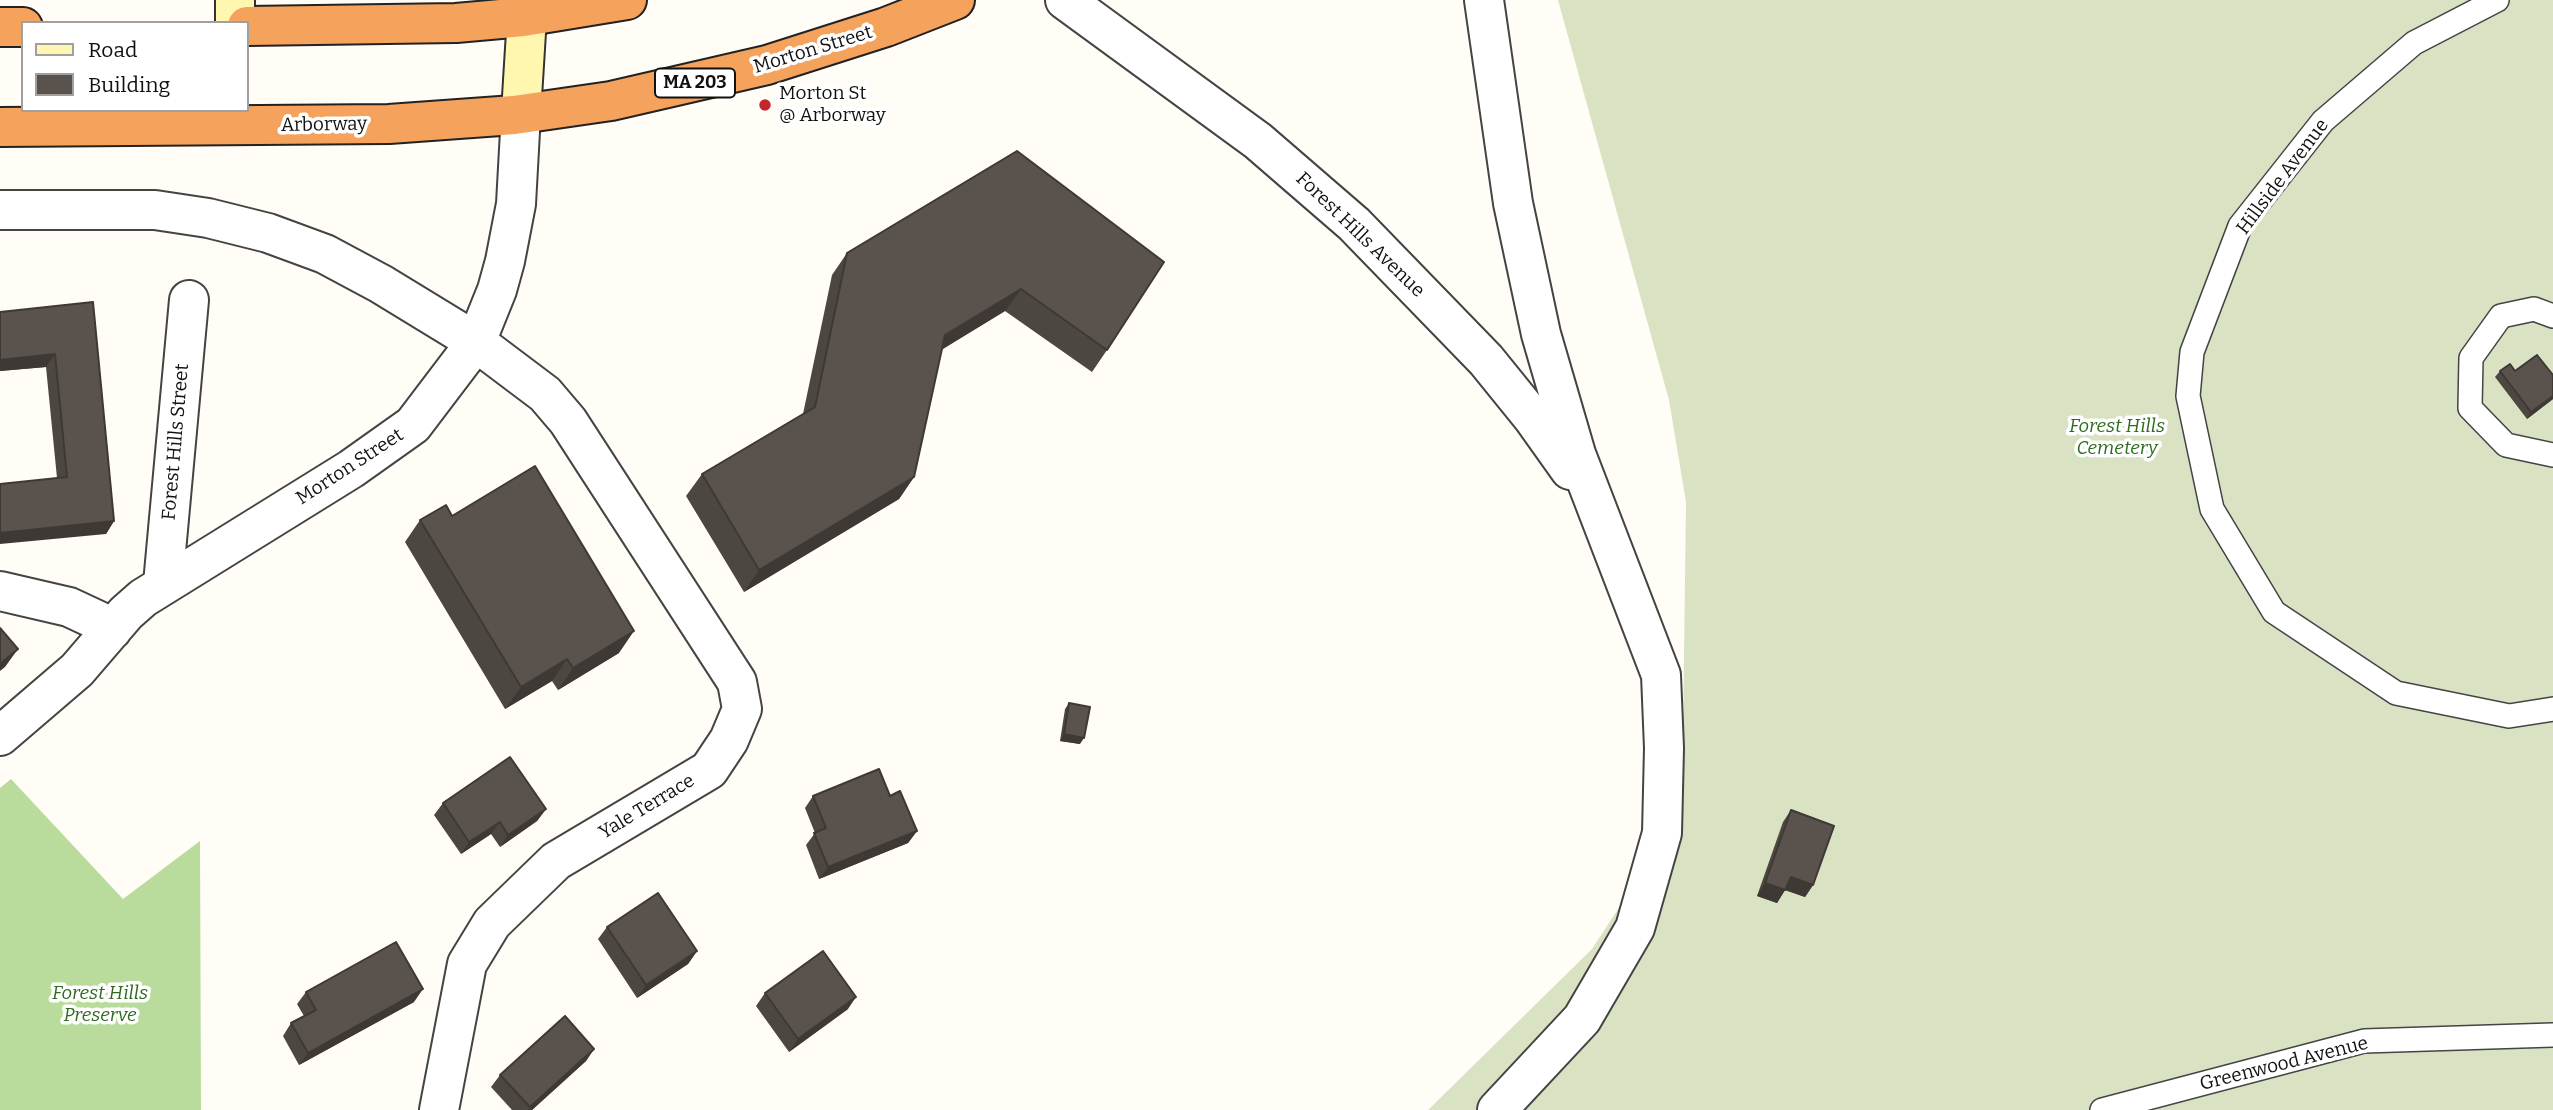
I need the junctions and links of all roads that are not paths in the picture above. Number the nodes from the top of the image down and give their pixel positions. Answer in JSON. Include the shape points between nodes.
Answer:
{"nodes":[{"id":1,"x":235,"y":0,"type":"edge"},
{"id":2,"x":626,"y":0,"type":"edge"},
{"id":3,"x":955,"y":0,"type":"edge"},
{"id":4,"x":1065,"y":0,"type":"edge"},
{"id":5,"x":1484,"y":0,"type":"edge"},
{"id":6,"x":2497,"y":0,"type":"edge"},
{"id":7,"x":527,"y":8,"type":"edge"},
{"id":8,"x":235,"y":21,"type":"edge"},
{"id":9,"x":248,"y":26,"type":"edge"},
{"id":10,"x":0,"y":27,"type":"edge"},
{"id":11,"x":21,"y":27,"type":"edge"},
{"id":12,"x":521,"y":113,"type":"junction"},
{"id":13,"x":0,"y":128,"type":"edge"},
{"id":14,"x":0,"y":210,"type":"edge"},
{"id":15,"x":189,"y":300,"type":"dead end"},
{"id":16,"x":2553,"y":316,"type":"edge"},
{"id":17,"x":476,"y":342,"type":"junction"},
{"id":18,"x":2553,"y":455,"type":"edge"},
{"id":19,"x":1602,"y":522,"type":"junction"},
{"id":20,"x":163,"y":584,"type":"junction"},
{"id":21,"x":0,"y":591,"type":"edge"},
{"id":22,"x":112,"y":631,"type":"junction"},
{"id":23,"x":2553,"y":709,"type":"edge"},
{"id":24,"x":0,"y":736,"type":"edge"},
{"id":25,"x":2553,"y":1035,"type":"edge"},
{"id":26,"x":439,"y":1110,"type":"edge"},
{"id":27,"x":1497,"y":1110,"type":"edge"},
{"id":28,"x":2102,"y":1110,"type":"edge"}],
"edges":[{"from":1,"to":8,"type":"main road"},
{"from":2,"to":7,"type":"highway"},
{"from":3,"to":12,"type":"highway","name":"Morton Street","number":"MA 203","via":[[832,46],[756,68],[611,101]]},
{"from":4,"to":19,"type":"street","name":"Forest Hills Avenue","via":[[1258,141],[1354,224],[1486,360],[1566,464]]},
{"from":5,"to":19,"type":"street","name":"Forest Hills Avenue","via":[[1527,273],[1559,403]]},
{"from":6,"to":23,"type":"lane","name":"Hillside Avenue","via":[[2414,43],[2323,121],[2240,226],[2192,352],[2189,397],[2212,509],[2274,612],[2396,693],[2509,716]]},
{"from":7,"to":9,"type":"highway","via":[[422,24]]},
{"from":7,"to":12,"type":"main road"},
{"from":10,"to":11,"type":"highway"},
{"from":12,"to":13,"type":"highway","name":"Arborway","number":"MA 203","via":[[389,124]]},
{"from":12,"to":17,"type":"street","name":"Morton Street","via":[[518,184],[505,261]]},
{"from":14,"to":17,"type":"street","via":[[155,210],[268,233],[325,254]]},
{"from":15,"to":20,"type":"street","name":"Forest Hills Street"},
{"from":16,"to":18,"type":"lane","via":[[2534,309],[2501,316],[2471,358],[2470,408],[2507,445]]},
{"from":17,"to":20,"type":"street","name":"Morton Street","via":[[413,425],[351,469]]},
{"from":17,"to":26,"type":"street","name":"Yale Terrace","via":[[545,394],[568,421],[737,682],[742,709],[709,770],[556,861],[492,923],[467,964]]},
{"from":19,"to":27,"type":"street","name":"Forest Hills Avenue","via":[[1661,675],[1662,833],[1635,928],[1582,1019]]},
{"from":20,"to":22,"type":"street","name":"Morton Street","via":[[126,613]]},
{"from":21,"to":22,"type":"street","via":[[69,607]]},
{"from":22,"to":24,"type":"street","name":"Morton Street","via":[[77,670]]},
{"from":25,"to":28,"type":"lane","name":"Greenwood Avenue","via":[[2364,1041]]}]}
